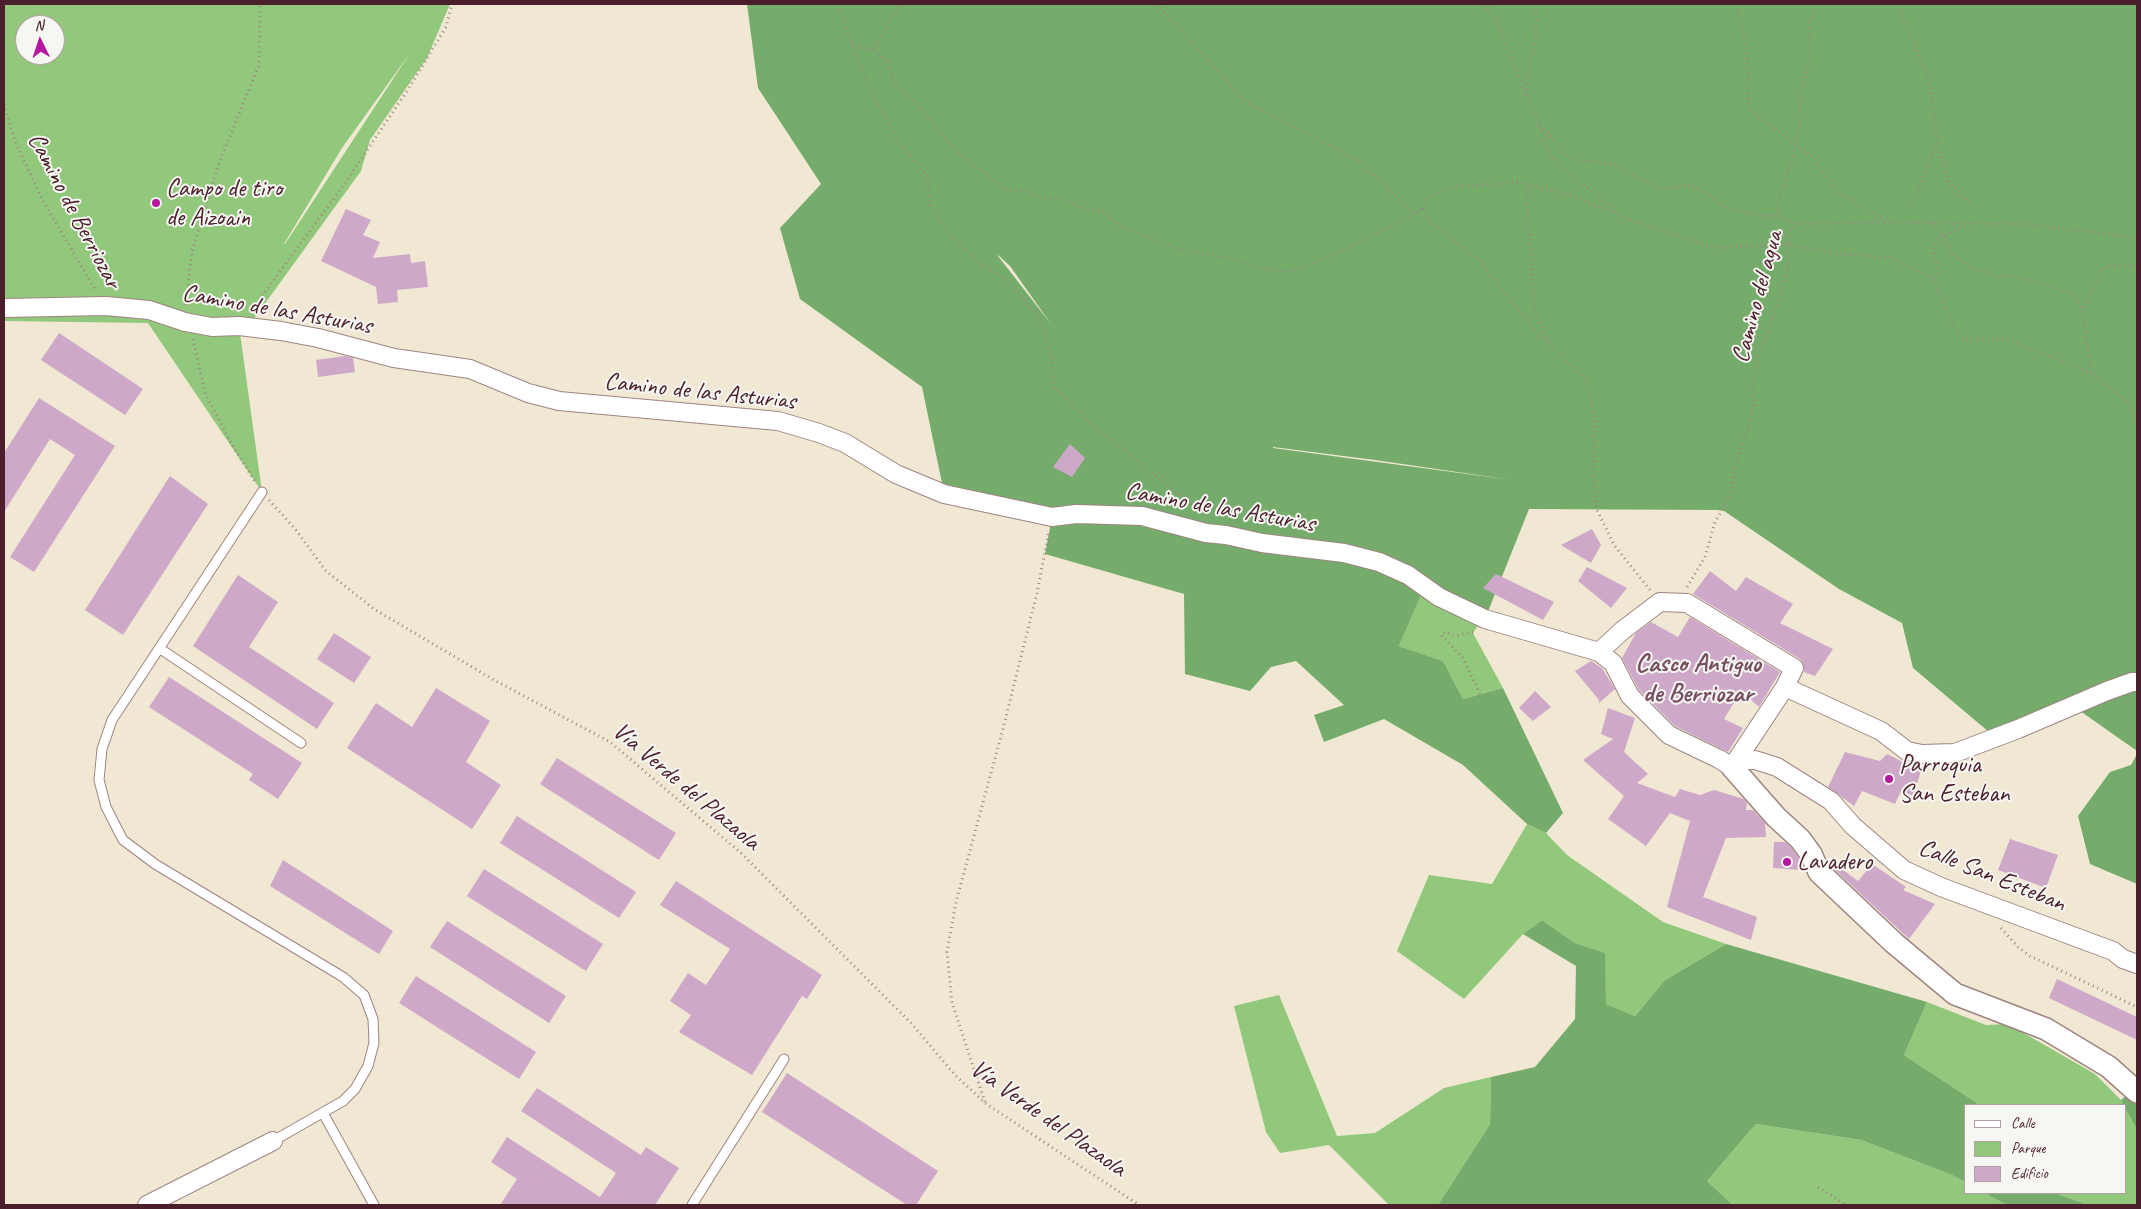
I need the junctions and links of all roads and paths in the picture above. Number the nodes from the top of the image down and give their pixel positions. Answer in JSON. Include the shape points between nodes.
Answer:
{"nodes":[{"id":1,"x":260,"y":4,"type":"edge"},
{"id":2,"x":452,"y":4,"type":"edge"},
{"id":3,"x":837,"y":4,"type":"edge"},
{"id":4,"x":900,"y":4,"type":"edge"},
{"id":5,"x":1157,"y":4,"type":"edge"},
{"id":6,"x":1484,"y":4,"type":"edge"},
{"id":7,"x":1536,"y":4,"type":"edge"},
{"id":8,"x":1736,"y":4,"type":"edge"},
{"id":9,"x":1817,"y":4,"type":"edge"},
{"id":10,"x":1898,"y":4,"type":"edge"},
{"id":11,"x":854,"y":46,"type":"junction"},
{"id":12,"x":874,"y":50,"type":"junction"},
{"id":13,"x":1527,"y":97,"type":"junction"},
{"id":14,"x":4,"y":104,"type":"edge"},
{"id":15,"x":1539,"y":126,"type":"junction"},
{"id":16,"x":1795,"y":144,"type":"junction"},
{"id":17,"x":1938,"y":145,"type":"junction"},
{"id":18,"x":1528,"y":184,"type":"junction"},
{"id":19,"x":1912,"y":206,"type":"dead end"},
{"id":20,"x":1973,"y":206,"type":"dead end"},
{"id":21,"x":1423,"y":209,"type":"junction"},
{"id":22,"x":1413,"y":213,"type":"junction"},
{"id":23,"x":1618,"y":215,"type":"junction"},
{"id":24,"x":1778,"y":215,"type":"junction"},
{"id":25,"x":1887,"y":222,"type":"junction"},
{"id":26,"x":1930,"y":223,"type":"junction"},
{"id":27,"x":1968,"y":223,"type":"junction"},
{"id":28,"x":1796,"y":224,"type":"junction"},
{"id":29,"x":1944,"y":236,"type":"junction"},
{"id":30,"x":2137,"y":241,"type":"edge"},
{"id":31,"x":1788,"y":244,"type":"junction"},
{"id":32,"x":2137,"y":266,"type":"edge"},
{"id":33,"x":1933,"y":278,"type":"junction"},
{"id":34,"x":106,"y":306,"type":"junction"},
{"id":35,"x":4,"y":308,"type":"edge"},
{"id":36,"x":2083,"y":311,"type":"junction"},
{"id":37,"x":184,"y":322,"type":"junction"},
{"id":38,"x":239,"y":326,"type":"junction"},
{"id":39,"x":1551,"y":345,"type":"junction"},
{"id":40,"x":2091,"y":373,"type":"junction"},
{"id":41,"x":2137,"y":423,"type":"edge"},
{"id":42,"x":262,"y":492,"type":"junction"},
{"id":43,"x":1052,"y":517,"type":"junction"},
{"id":44,"x":1210,"y":517,"type":"dead end"},
{"id":45,"x":1660,"y":602,"type":"junction"},
{"id":46,"x":1687,"y":603,"type":"junction"},
{"id":47,"x":1485,"y":619,"type":"junction"},
{"id":48,"x":159,"y":648,"type":"junction"},
{"id":49,"x":1599,"y":652,"type":"junction"},
{"id":50,"x":2137,"y":682,"type":"edge"},
{"id":51,"x":1785,"y":686,"type":"junction"},
{"id":52,"x":1480,"y":694,"type":"dead end"},
{"id":53,"x":301,"y":742,"type":"dead end"},
{"id":54,"x":1735,"y":763,"type":"junction"},
{"id":55,"x":2000,"y":927,"type":"dead end"},
{"id":56,"x":2137,"y":964,"type":"edge"},
{"id":57,"x":2137,"y":1007,"type":"edge"},
{"id":58,"x":784,"y":1059,"type":"dead end"},
{"id":59,"x":2137,"y":1092,"type":"edge"},
{"id":60,"x":986,"y":1103,"type":"junction"},
{"id":61,"x":323,"y":1113,"type":"junction"},
{"id":62,"x":273,"y":1141,"type":"joint"},
{"id":63,"x":1818,"y":1187,"type":"dead end"},
{"id":64,"x":147,"y":1205,"type":"edge"},
{"id":65,"x":374,"y":1205,"type":"edge"},
{"id":66,"x":692,"y":1205,"type":"edge"},
{"id":67,"x":1139,"y":1205,"type":"edge"},
{"id":68,"x":1846,"y":1205,"type":"edge"}],
"edges":[{"from":1,"to":37,"type":"path","via":[[259,65],[219,163],[192,251]]},
{"from":2,"to":38,"type":"path","via":[[446,27],[409,88],[341,189]]},
{"from":3,"to":11,"type":"path"},
{"from":4,"to":12,"type":"path"},
{"from":5,"to":22,"type":"path","via":[[1245,101],[1361,162]]},
{"from":6,"to":13,"type":"path","via":[[1497,22]]},
{"from":7,"to":13,"type":"path","via":[[1538,18],[1527,78]]},
{"from":8,"to":16,"type":"path","via":[[1747,49],[1748,109]]},
{"from":9,"to":16,"type":"path","name":"Camino del agua","via":[[1809,26],[1811,58],[1800,92],[1800,125]]},
{"from":10,"to":17,"type":"path","via":[[1930,84]]},
{"from":11,"to":12,"type":"path"},
{"from":11,"to":44,"type":"path","via":[[870,91],[899,142],[928,178],[930,205],[952,238],[1009,282],[1038,316],[1052,358],[1054,387],[1091,424]]},
{"from":12,"to":22,"type":"path","via":[[888,62],[902,91],[952,146],[993,181],[1009,190],[1103,211],[1122,227],[1178,249],[1290,272],[1346,250]]},
{"from":13,"to":15,"type":"path"},
{"from":14,"to":34,"type":"path","name":"Camino de Berriozar","via":[[15,141],[42,199]]},
{"from":15,"to":23,"type":"path","via":[[1554,161]]},
{"from":15,"to":24,"type":"path","via":[[1564,154],[1576,160],[1613,164],[1660,189],[1691,185],[1712,196],[1719,204],[1738,211]]},
{"from":16,"to":24,"type":"path","name":"Camino del agua","via":[[1779,200]]},
{"from":16,"to":25,"type":"path","via":[[1813,157],[1836,191]]},
{"from":17,"to":19,"type":"path"},
{"from":17,"to":20,"type":"path","via":[[1948,181]]},
{"from":18,"to":21,"type":"path","via":[[1451,187],[1426,198]]},
{"from":18,"to":23,"type":"path","via":[[1571,196]]},
{"from":18,"to":39,"type":"path","via":[[1535,312]]},
{"from":21,"to":22,"type":"path"},
{"from":21,"to":39,"type":"path","via":[[1430,221],[1477,258]]},
{"from":23,"to":31,"type":"path","via":[[1714,248]]},
{"from":24,"to":28,"type":"path","name":"Camino del agua"},
{"from":25,"to":26,"type":"path"},
{"from":25,"to":28,"type":"path"},
{"from":26,"to":27,"type":"path"},
{"from":26,"to":29,"type":"path","via":[[1940,228]]},
{"from":27,"to":29,"type":"path"},
{"from":27,"to":30,"type":"path","via":[[2024,224],[2124,236]]},
{"from":28,"to":31,"type":"path","name":"Camino del agua","via":[[1788,236]]},
{"from":29,"to":33,"type":"path","via":[[1935,241],[1934,256],[1941,273]]},
{"from":29,"to":36,"type":"path","via":[[1952,253],[1973,269],[1983,269],[1998,278],[2008,275],[2039,282],[2069,293]]},
{"from":31,"to":33,"type":"path","via":[[1831,253],[1892,258]]},
{"from":31,"to":46,"type":"path","name":"Camino del agua","via":[[1785,283],[1758,356],[1751,419],[1735,467],[1731,495],[1715,522],[1705,557],[1687,587]]},
{"from":32,"to":36,"type":"path","via":[[2106,266]]},
{"from":33,"to":40,"type":"path","via":[[1955,328],[1963,338],[2007,339]]},
{"from":34,"to":35,"type":"street","name":"Camino de las Asturias"},
{"from":34,"to":37,"type":"street","name":"Camino de las Asturias","via":[[149,310]]},
{"from":36,"to":40,"type":"path"},
{"from":37,"to":38,"type":"street","name":"Camino de las Asturias","via":[[212,327]]},
{"from":37,"to":42,"type":"path","name":"Vía Verde del Plazaola","via":[[195,344],[205,393],[232,445]]},
{"from":38,"to":43,"type":"street","name":"Camino de las Asturias","via":[[318,338],[394,358],[470,369],[528,393],[559,401],[778,421],[845,443],[896,474],[937,492]]},
{"from":39,"to":45,"type":"path","via":[[1586,379],[1595,418],[1596,508],[1614,544]]},
{"from":40,"to":41,"type":"path","via":[[2128,403]]},
{"from":42,"to":48,"type":"lane"},
{"from":42,"to":60,"type":"path","name":"Vía Verde del Plazaola","via":[[296,530],[326,572],[374,609],[494,680],[610,742],[742,853],[912,1024],[954,1074]]},
{"from":43,"to":47,"type":"street","name":"Camino de las Asturias","via":[[1076,514],[1142,516],[1262,543],[1344,553],[1379,562],[1408,575],[1439,597]]},
{"from":43,"to":60,"type":"path","via":[[1037,593],[956,902],[947,952],[952,1003]]},
{"from":45,"to":46,"type":"street"},
{"from":45,"to":49,"type":"street"},
{"from":46,"to":51,"type":"street","via":[[1794,668]]},
{"from":47,"to":49,"type":"street","name":"Calle San Esteban"},
{"from":47,"to":52,"type":"path","via":[[1473,632],[1456,636],[1445,632],[1441,635],[1463,658]]},
{"from":48,"to":53,"type":"lane"},
{"from":48,"to":61,"type":"lane","via":[[112,720],[102,749],[99,780],[106,807],[123,840],[155,864],[343,977],[364,996],[373,1019],[374,1042],[368,1066],[355,1089]]},
{"from":49,"to":54,"type":"street","name":"Calle San Esteban","via":[[1613,663],[1624,688],[1652,721],[1669,735]]},
{"from":50,"to":51,"type":"street","via":[[2107,691],[1955,754],[1907,751],[1881,731]]},
{"from":51,"to":54,"type":"street"},
{"from":54,"to":56,"type":"street","name":"Calle San Esteban","via":[[1755,760],[1777,767],[1831,801],[1853,826],[1904,870],[2113,951]]},
{"from":54,"to":59,"type":"street","via":[[1776,817],[1811,854],[1819,872],[1894,943],[1955,994],[2046,1029],[2109,1067]]},
{"from":55,"to":57,"type":"path","via":[[2030,956]]},
{"from":58,"to":66,"type":"lane"},
{"from":60,"to":67,"type":"path","name":"Vía Verde del Plazaola"},
{"from":61,"to":62,"type":"lane"},
{"from":61,"to":65,"type":"lane"},
{"from":62,"to":64,"type":"street"},
{"from":63,"to":68,"type":"path"}]}
